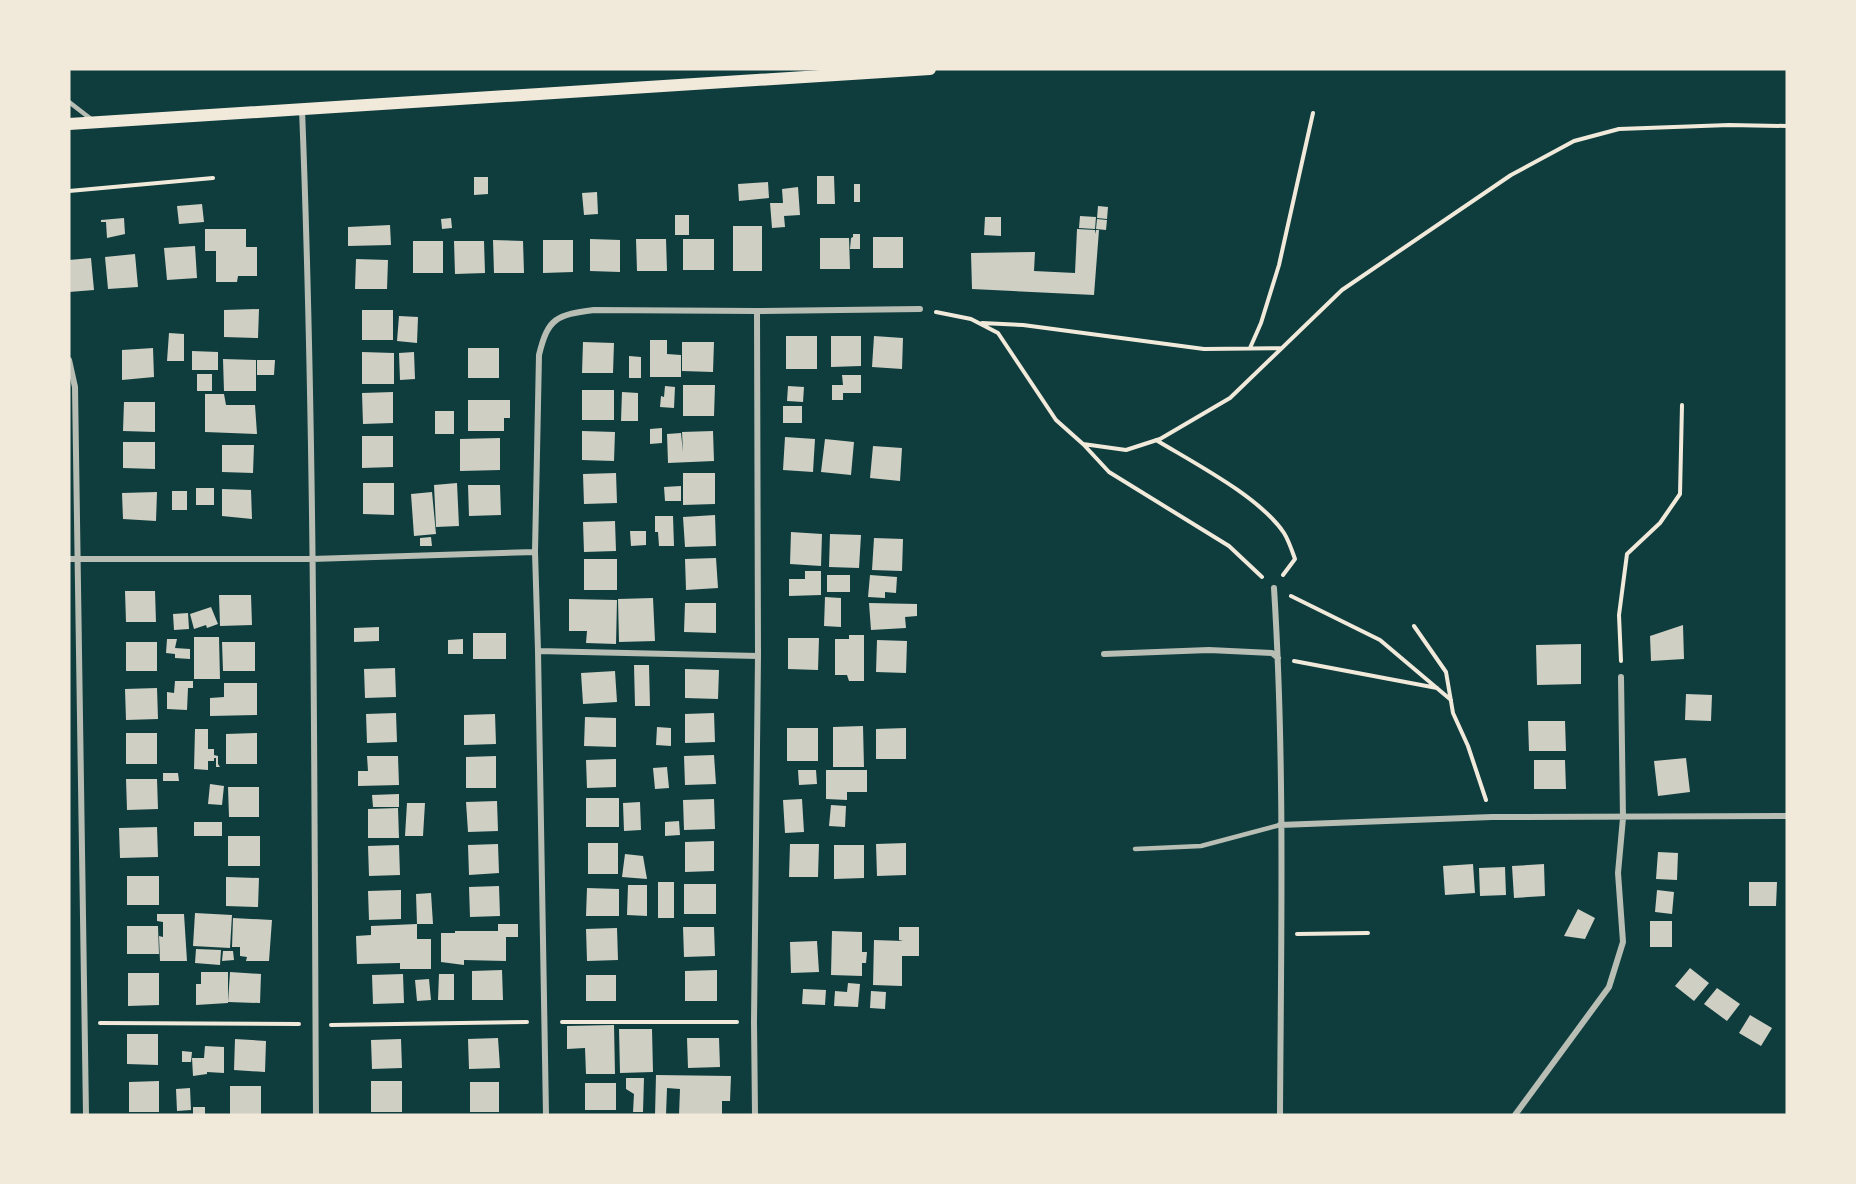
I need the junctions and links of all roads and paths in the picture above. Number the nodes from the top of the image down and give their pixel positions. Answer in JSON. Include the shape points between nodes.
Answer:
{"nodes":[{"id":1,"x":930,"y":69,"type":"edge"},
{"id":2,"x":69,"y":102,"type":"edge"},
{"id":3,"x":302,"y":109,"type":"junction"},
{"id":4,"x":1313,"y":113,"type":"dead end"},
{"id":5,"x":95,"y":122,"type":"junction"},
{"id":6,"x":69,"y":124,"type":"edge"},
{"id":7,"x":1787,"y":126,"type":"edge"},
{"id":8,"x":213,"y":178,"type":"dead end"},
{"id":9,"x":69,"y":191,"type":"edge"},
{"id":10,"x":920,"y":309,"type":"joint"},
{"id":11,"x":757,"y":311,"type":"junction"},
{"id":12,"x":979,"y":323,"type":"junction"},
{"id":13,"x":1250,"y":348,"type":"junction"},
{"id":14,"x":1282,"y":348,"type":"junction"},
{"id":15,"x":69,"y":360,"type":"edge"},
{"id":16,"x":1682,"y":405,"type":"dead end"},
{"id":17,"x":1156,"y":440,"type":"junction"},
{"id":18,"x":1083,"y":444,"type":"junction"},
{"id":19,"x":535,"y":552,"type":"junction"},
{"id":20,"x":312,"y":558,"type":"junction"},
{"id":21,"x":79,"y":559,"type":"junction"},
{"id":22,"x":69,"y":560,"type":"edge"},
{"id":23,"x":1274,"y":588,"type":"junction"},
{"id":24,"x":1414,"y":626,"type":"dead end"},
{"id":25,"x":538,"y":651,"type":"junction"},
{"id":26,"x":1104,"y":654,"type":"dead end"},
{"id":27,"x":758,"y":656,"type":"junction"},
{"id":28,"x":1278,"y":658,"type":"junction"},
{"id":29,"x":1622,"y":677,"type":"joint"},
{"id":30,"x":1437,"y":688,"type":"junction"},
{"id":31,"x":1451,"y":700,"type":"junction"},
{"id":32,"x":1787,"y":816,"type":"edge"},
{"id":33,"x":1492,"y":818,"type":"junction"},
{"id":34,"x":1623,"y":818,"type":"junction"},
{"id":35,"x":1280,"y":825,"type":"junction"},
{"id":36,"x":1135,"y":849,"type":"dead end"},
{"id":37,"x":1368,"y":933,"type":"dead end"},
{"id":38,"x":1281,"y":934,"type":"junction"},
{"id":39,"x":545,"y":1022,"type":"junction"},
{"id":40,"x":754,"y":1022,"type":"junction"},
{"id":41,"x":86,"y":1023,"type":"junction"},
{"id":42,"x":315,"y":1024,"type":"junction"},
{"id":43,"x":86,"y":1115,"type":"edge"},
{"id":44,"x":316,"y":1115,"type":"edge"},
{"id":45,"x":546,"y":1115,"type":"edge"},
{"id":46,"x":755,"y":1115,"type":"edge"},
{"id":47,"x":1280,"y":1115,"type":"edge"},
{"id":48,"x":1515,"y":1115,"type":"edge"}],
"edges":[{"from":1,"to":3,"type":"main road"},
{"from":2,"to":5,"type":"lane"},
{"from":3,"to":5,"type":"main road"},
{"from":3,"to":20,"type":"street"},
{"from":4,"to":13,"type":"path","via":[[1279,266]]},
{"from":5,"to":6,"type":"main road"},
{"from":7,"to":14,"type":"path","via":[[1619,129],[1574,141],[1511,175],[1342,290]]},
{"from":8,"to":9,"type":"path"},
{"from":10,"to":11,"type":"street"},
{"from":10,"to":12,"type":"path"},
{"from":11,"to":19,"type":"street","via":[[594,310],[555,320],[545,332],[539,355]]},
{"from":11,"to":27,"type":"street"},
{"from":12,"to":13,"type":"path","via":[[1023,325],[1204,349]]},
{"from":12,"to":18,"type":"path","via":[[998,333],[1056,420]]},
{"from":13,"to":14,"type":"path"},
{"from":14,"to":17,"type":"path","via":[[1230,398]]},
{"from":15,"to":21,"type":"street","via":[[75,387]]},
{"from":16,"to":29,"type":"path","via":[[1680,494],[1660,523],[1628,554],[1619,615]]},
{"from":17,"to":18,"type":"path","via":[[1126,450]]},
{"from":17,"to":23,"type":"path","via":[[1224,481],[1267,513],[1284,534],[1295,559]]},
{"from":18,"to":23,"type":"path","via":[[1109,472],[1229,546]]},
{"from":19,"to":20,"type":"street"},
{"from":19,"to":25,"type":"street"},
{"from":20,"to":21,"type":"street"},
{"from":20,"to":42,"type":"street"},
{"from":21,"to":22,"type":"street"},
{"from":21,"to":41,"type":"street"},
{"from":23,"to":28,"type":"street"},
{"from":23,"to":30,"type":"path","via":[[1380,640]]},
{"from":24,"to":31,"type":"path","via":[[1446,672]]},
{"from":25,"to":27,"type":"street"},
{"from":25,"to":39,"type":"street"},
{"from":26,"to":28,"type":"street","via":[[1209,650],[1272,653]]},
{"from":27,"to":40,"type":"street"},
{"from":28,"to":30,"type":"path"},
{"from":28,"to":35,"type":"street"},
{"from":29,"to":34,"type":"street"},
{"from":30,"to":31,"type":"path"},
{"from":31,"to":33,"type":"path"},
{"from":32,"to":34,"type":"street"},
{"from":33,"to":34,"type":"street"},
{"from":33,"to":35,"type":"street"},
{"from":34,"to":48,"type":"street","via":[[1618,873],[1623,942],[1609,987]]},
{"from":35,"to":36,"type":"lane","via":[[1201,846]]},
{"from":35,"to":38,"type":"street"},
{"from":37,"to":38,"type":"path"},
{"from":38,"to":47,"type":"street"},
{"from":39,"to":40,"type":"path"},
{"from":39,"to":42,"type":"path"},
{"from":39,"to":45,"type":"street"},
{"from":40,"to":46,"type":"street"},
{"from":41,"to":42,"type":"path"},
{"from":41,"to":43,"type":"street"},
{"from":42,"to":44,"type":"street"}]}
